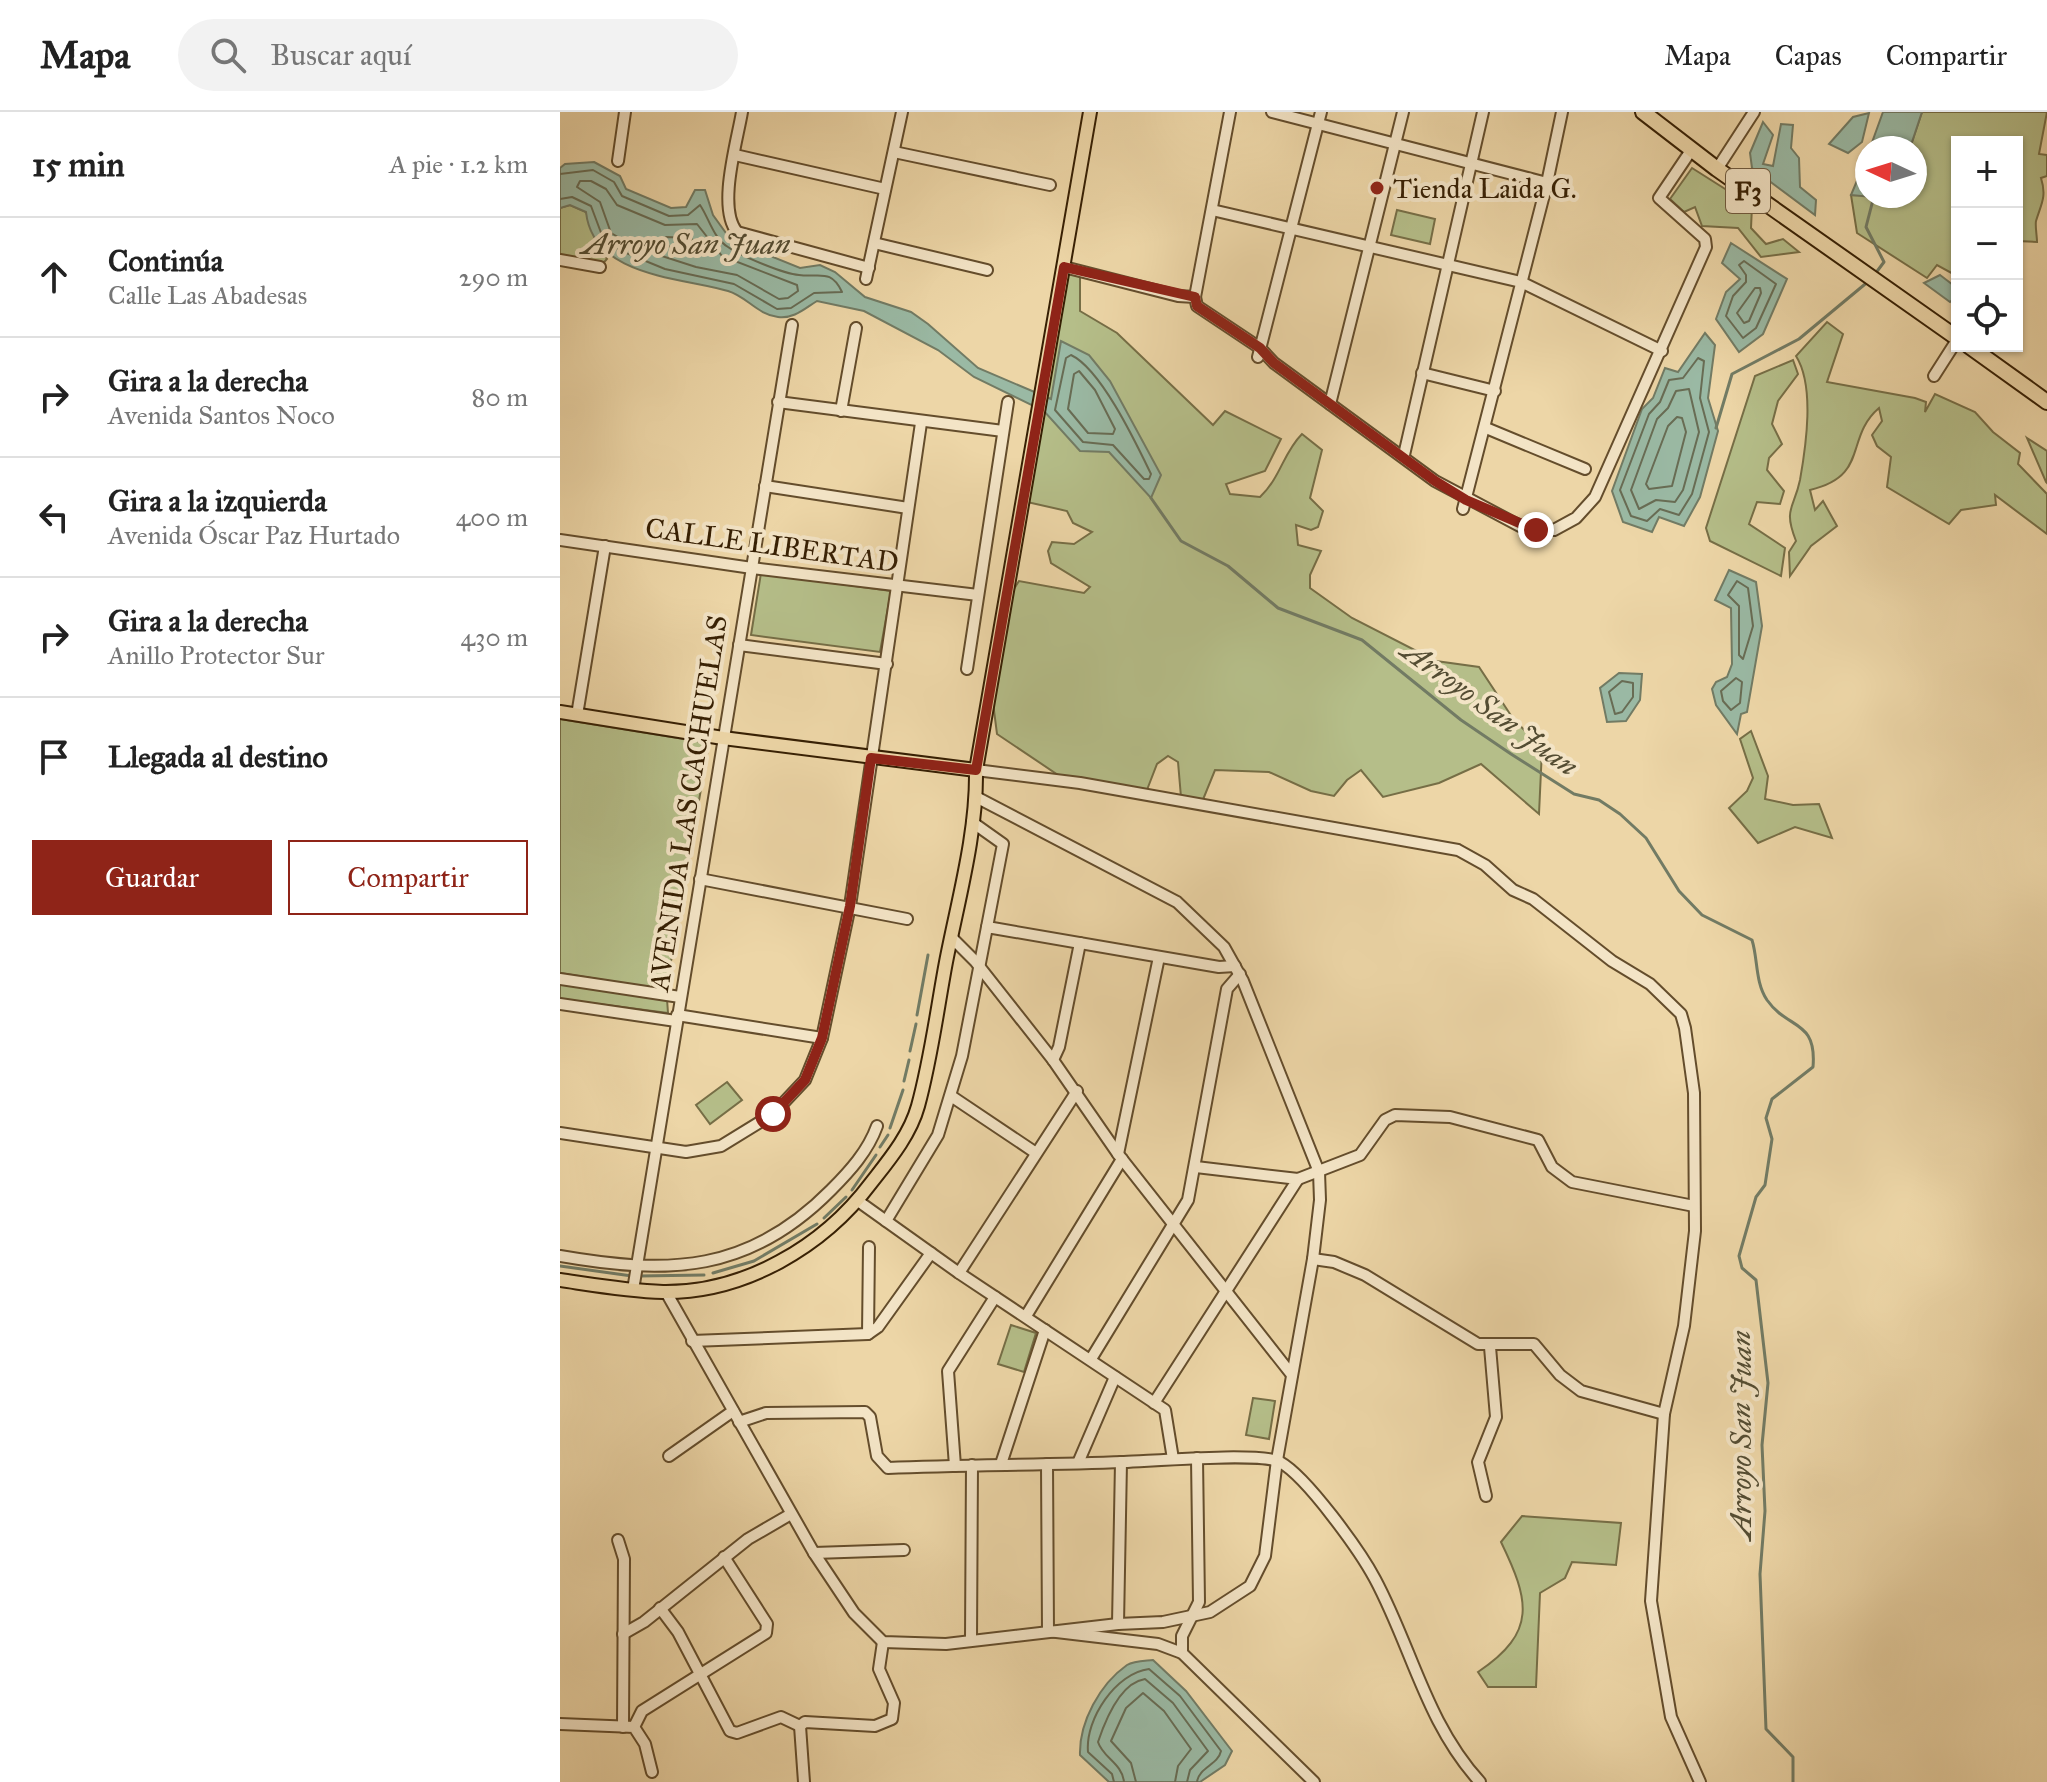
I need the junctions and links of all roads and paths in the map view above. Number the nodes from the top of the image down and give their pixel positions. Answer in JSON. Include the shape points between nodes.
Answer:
{"nodes":[{"id":1,"x":625,"y":112,"type":"edge"},
{"id":2,"x":742,"y":112,"type":"edge"},
{"id":3,"x":902,"y":112,"type":"edge"},
{"id":4,"x":1090,"y":112,"type":"edge"},
{"id":5,"x":1230,"y":112,"type":"edge"},
{"id":6,"x":1272,"y":112,"type":"edge"},
{"id":7,"x":1403,"y":112,"type":"edge"},
{"id":8,"x":1483,"y":112,"type":"edge"},
{"id":9,"x":1562,"y":112,"type":"edge"},
{"id":10,"x":1643,"y":112,"type":"edge"},
{"id":11,"x":1754,"y":112,"type":"edge"},
{"id":12,"x":1319,"y":117,"type":"edge"},
{"id":13,"x":1395,"y":144,"type":"junction"},
{"id":14,"x":1692,"y":149,"type":"junction"},
{"id":15,"x":894,"y":152,"type":"junction"},
{"id":16,"x":735,"y":155,"type":"junction"},
{"id":17,"x":618,"y":161,"type":"dead end"},
{"id":18,"x":1471,"y":164,"type":"junction"},
{"id":19,"x":1717,"y":169,"type":"junction"},
{"id":20,"x":1547,"y":183,"type":"junction"},
{"id":21,"x":1050,"y":185,"type":"dead end"},
{"id":22,"x":885,"y":189,"type":"junction"},
{"id":23,"x":1212,"y":210,"type":"junction"},
{"id":24,"x":1292,"y":225,"type":"junction"},
{"id":25,"x":874,"y":243,"type":"junction"},
{"id":26,"x":1370,"y":245,"type":"junction"},
{"id":27,"x":560,"y":260,"type":"edge"},
{"id":28,"x":1447,"y":265,"type":"junction"},
{"id":29,"x":600,"y":267,"type":"dead end"},
{"id":30,"x":1064,"y":267,"type":"junction"},
{"id":31,"x":869,"y":268,"type":"junction"},
{"id":32,"x":987,"y":270,"type":"dead end"},
{"id":33,"x":866,"y":279,"type":"dead end"},
{"id":34,"x":1521,"y":282,"type":"junction"},
{"id":35,"x":1195,"y":297,"type":"junction"},
{"id":36,"x":792,"y":325,"type":"dead end"},
{"id":37,"x":856,"y":328,"type":"dead end"},
{"id":38,"x":1951,"y":335,"type":"edge"},
{"id":39,"x":1951,"y":349,"type":"edge"},
{"id":40,"x":1662,"y":351,"type":"junction"},
{"id":41,"x":1977,"y":352,"type":"edge"},
{"id":42,"x":1259,"y":353,"type":"junction"},
{"id":43,"x":1422,"y":373,"type":"junction"},
{"id":44,"x":1934,"y":376,"type":"dead end"},
{"id":45,"x":1495,"y":391,"type":"junction"},
{"id":46,"x":778,"y":402,"type":"junction"},
{"id":47,"x":1008,"y":402,"type":"dead end"},
{"id":48,"x":2047,"y":402,"type":"edge"},
{"id":49,"x":1330,"y":404,"type":"junction"},
{"id":50,"x":841,"y":411,"type":"junction"},
{"id":51,"x":921,"y":423,"type":"junction"},
{"id":52,"x":1486,"y":428,"type":"junction"},
{"id":53,"x":1003,"y":431,"type":"junction"},
{"id":54,"x":1404,"y":455,"type":"junction"},
{"id":55,"x":1585,"y":469,"type":"dead end"},
{"id":56,"x":765,"y":486,"type":"junction"},
{"id":57,"x":1464,"y":505,"type":"junction"},
{"id":58,"x":908,"y":508,"type":"junction"},
{"id":59,"x":560,"y":540,"type":"edge"},
{"id":60,"x":605,"y":546,"type":"junction"},
{"id":61,"x":752,"y":568,"type":"junction"},
{"id":62,"x":900,"y":587,"type":"junction"},
{"id":63,"x":978,"y":595,"type":"junction"},
{"id":64,"x":739,"y":645,"type":"junction"},
{"id":65,"x":887,"y":664,"type":"junction"},
{"id":66,"x":967,"y":669,"type":"dead end"},
{"id":67,"x":560,"y":712,"type":"edge"},
{"id":68,"x":577,"y":715,"type":"junction"},
{"id":69,"x":723,"y":738,"type":"junction"},
{"id":70,"x":871,"y":758,"type":"junction"},
{"id":71,"x":976,"y":770,"type":"junction"},
{"id":72,"x":976,"y":797,"type":"junction"},
{"id":73,"x":972,"y":822,"type":"junction"},
{"id":74,"x":700,"y":879,"type":"junction"},
{"id":75,"x":850,"y":906,"type":"junction"},
{"id":76,"x":907,"y":919,"type":"dead end"},
{"id":77,"x":987,"y":927,"type":"junction"},
{"id":78,"x":954,"y":939,"type":"junction"},
{"id":79,"x":1080,"y":943,"type":"junction"},
{"id":80,"x":1159,"y":957,"type":"junction"},
{"id":81,"x":976,"y":963,"type":"junction"},
{"id":82,"x":1237,"y":970,"type":"junction"},
{"id":83,"x":560,"y":979,"type":"edge"},
{"id":84,"x":680,"y":997,"type":"junction"},
{"id":85,"x":560,"y":1004,"type":"edge"},
{"id":86,"x":676,"y":1018,"type":"junction"},
{"id":87,"x":822,"y":1038,"type":"junction"},
{"id":88,"x":1053,"y":1060,"type":"junction"},
{"id":89,"x":1077,"y":1091,"type":"junction"},
{"id":90,"x":951,"y":1096,"type":"junction"},
{"id":91,"x":877,"y":1126,"type":"dead end"},
{"id":92,"x":560,"y":1133,"type":"edge"},
{"id":93,"x":654,"y":1148,"type":"junction"},
{"id":94,"x":1036,"y":1153,"type":"junction"},
{"id":95,"x":1120,"y":1156,"type":"junction"},
{"id":96,"x":1196,"y":1167,"type":"junction"},
{"id":97,"x":1319,"y":1172,"type":"junction"},
{"id":98,"x":1298,"y":1179,"type":"junction"},
{"id":99,"x":858,"y":1201,"type":"junction"},
{"id":100,"x":1694,"y":1206,"type":"junction"},
{"id":101,"x":886,"y":1221,"type":"junction"},
{"id":102,"x":1175,"y":1226,"type":"junction"},
{"id":103,"x":869,"y":1247,"type":"dead end"},
{"id":104,"x":931,"y":1253,"type":"junction"},
{"id":105,"x":560,"y":1256,"type":"edge"},
{"id":106,"x":1313,"y":1259,"type":"junction"},
{"id":107,"x":959,"y":1273,"type":"junction"},
{"id":108,"x":635,"y":1277,"type":"junction"},
{"id":109,"x":560,"y":1280,"type":"edge"},
{"id":110,"x":1228,"y":1291,"type":"junction"},
{"id":111,"x":666,"y":1292,"type":"junction"},
{"id":112,"x":995,"y":1297,"type":"junction"},
{"id":113,"x":1026,"y":1316,"type":"junction"},
{"id":114,"x":1045,"y":1330,"type":"junction"},
{"id":115,"x":868,"y":1334,"type":"junction"},
{"id":116,"x":692,"y":1341,"type":"junction"},
{"id":117,"x":1490,"y":1347,"type":"junction"},
{"id":118,"x":1091,"y":1359,"type":"junction"},
{"id":119,"x":1292,"y":1375,"type":"junction"},
{"id":120,"x":1115,"y":1377,"type":"junction"},
{"id":121,"x":1154,"y":1403,"type":"junction"},
{"id":122,"x":733,"y":1411,"type":"junction"},
{"id":123,"x":1664,"y":1414,"type":"junction"},
{"id":124,"x":739,"y":1422,"type":"junction"},
{"id":125,"x":669,"y":1456,"type":"dead end"},
{"id":126,"x":1197,"y":1458,"type":"junction"},
{"id":127,"x":1173,"y":1459,"type":"junction"},
{"id":128,"x":1277,"y":1460,"type":"junction"},
{"id":129,"x":1121,"y":1462,"type":"junction"},
{"id":130,"x":1078,"y":1463,"type":"junction"},
{"id":131,"x":1001,"y":1464,"type":"junction"},
{"id":132,"x":1047,"y":1464,"type":"junction"},
{"id":133,"x":972,"y":1465,"type":"junction"},
{"id":134,"x":955,"y":1466,"type":"junction"},
{"id":135,"x":1486,"y":1496,"type":"dead end"},
{"id":136,"x":791,"y":1514,"type":"junction"},
{"id":137,"x":618,"y":1540,"type":"dead end"},
{"id":138,"x":904,"y":1550,"type":"dead end"},
{"id":139,"x":814,"y":1553,"type":"junction"},
{"id":140,"x":724,"y":1557,"type":"junction"},
{"id":141,"x":660,"y":1608,"type":"junction"},
{"id":142,"x":1191,"y":1618,"type":"junction"},
{"id":143,"x":1118,"y":1624,"type":"junction"},
{"id":144,"x":1048,"y":1631,"type":"junction"},
{"id":145,"x":623,"y":1634,"type":"junction"},
{"id":146,"x":971,"y":1640,"type":"junction"},
{"id":147,"x":883,"y":1642,"type":"junction"},
{"id":148,"x":1182,"y":1653,"type":"junction"},
{"id":149,"x":701,"y":1675,"type":"junction"},
{"id":150,"x":560,"y":1724,"type":"edge"},
{"id":151,"x":800,"y":1726,"type":"junction"},
{"id":152,"x":629,"y":1727,"type":"junction"},
{"id":153,"x":652,"y":1772,"type":"dead end"},
{"id":154,"x":804,"y":1782,"type":"edge"},
{"id":155,"x":1314,"y":1782,"type":"edge"},
{"id":156,"x":1480,"y":1782,"type":"edge"},
{"id":157,"x":1700,"y":1782,"type":"edge"}],
"edges":[{"from":1,"to":17,"type":"street"},
{"from":2,"to":16,"type":"street"},
{"from":3,"to":15,"type":"street"},
{"from":4,"to":30,"type":"main road"},
{"from":5,"to":23,"type":"street"},
{"from":6,"to":12,"type":"street"},
{"from":7,"to":13,"type":"street"},
{"from":8,"to":18,"type":"street"},
{"from":9,"to":20,"type":"street"},
{"from":10,"to":14,"type":"highway","number":"F3"},
{"from":11,"to":19,"type":"street"},
{"from":12,"to":13,"type":"street"},
{"from":12,"to":24,"type":"street"},
{"from":13,"to":18,"type":"street"},
{"from":13,"to":26,"type":"street"},
{"from":14,"to":19,"type":"highway","number":"F3"},
{"from":14,"to":40,"type":"street","via":[[1659,198],[1705,239],[1706,247]]},
{"from":15,"to":21,"type":"street"},
{"from":15,"to":22,"type":"street"},
{"from":16,"to":22,"type":"street"},
{"from":16,"to":31,"type":"street","via":[[728,217],[737,232]]},
{"from":18,"to":20,"type":"street"},
{"from":18,"to":28,"type":"street"},
{"from":19,"to":38,"type":"highway","number":"F3"},
{"from":20,"to":34,"type":"street"},
{"from":22,"to":25,"type":"street"},
{"from":23,"to":24,"type":"street"},
{"from":23,"to":35,"type":"street"},
{"from":24,"to":26,"type":"street"},
{"from":24,"to":42,"type":"street"},
{"from":25,"to":31,"type":"street"},
{"from":25,"to":32,"type":"street"},
{"from":26,"to":28,"type":"street"},
{"from":26,"to":49,"type":"street"},
{"from":27,"to":29,"type":"street"},
{"from":28,"to":34,"type":"street"},
{"from":28,"to":43,"type":"street"},
{"from":30,"to":35,"type":"street"},
{"from":30,"to":71,"type":"main road"},
{"from":31,"to":33,"type":"street"},
{"from":34,"to":40,"type":"street"},
{"from":34,"to":45,"type":"street"},
{"from":35,"to":42,"type":"street","via":[[1197,306]]},
{"from":36,"to":46,"type":"street","name":"AVENIDA LAS CACHUELAS"},
{"from":37,"to":50,"type":"street"},
{"from":39,"to":44,"type":"street"},
{"from":40,"to":57,"type":"street","via":[[1595,497],[1576,518],[1554,530],[1536,530]]},
{"from":41,"to":48,"type":"highway"},
{"from":42,"to":49,"type":"street"},
{"from":43,"to":45,"type":"street"},
{"from":43,"to":54,"type":"street"},
{"from":45,"to":52,"type":"street"},
{"from":46,"to":50,"type":"street"},
{"from":46,"to":56,"type":"street","name":"AVENIDA LAS CACHUELAS"},
{"from":47,"to":53,"type":"street"},
{"from":49,"to":54,"type":"street"},
{"from":50,"to":51,"type":"street"},
{"from":51,"to":53,"type":"street"},
{"from":51,"to":58,"type":"street"},
{"from":52,"to":55,"type":"street"},
{"from":52,"to":57,"type":"street"},
{"from":53,"to":63,"type":"street"},
{"from":54,"to":57,"type":"street"},
{"from":56,"to":58,"type":"street"},
{"from":56,"to":61,"type":"street","name":"AVENIDA LAS CACHUELAS"},
{"from":58,"to":62,"type":"street"},
{"from":59,"to":60,"type":"street","name":"CALLE LIBERTAD"},
{"from":60,"to":61,"type":"street","name":"CALLE LIBERTAD"},
{"from":60,"to":68,"type":"street"},
{"from":61,"to":62,"type":"street","name":"CALLE LIBERTAD"},
{"from":61,"to":64,"type":"street","name":"AVENIDA LAS CACHUELAS"},
{"from":62,"to":63,"type":"street","name":"CALLE LIBERTAD"},
{"from":62,"to":65,"type":"street"},
{"from":63,"to":66,"type":"street"},
{"from":64,"to":65,"type":"street"},
{"from":64,"to":69,"type":"street","name":"AVENIDA LAS CACHUELAS"},
{"from":65,"to":70,"type":"street"},
{"from":67,"to":68,"type":"main road"},
{"from":68,"to":69,"type":"main road"},
{"from":69,"to":70,"type":"main road"},
{"from":69,"to":74,"type":"street","name":"AVENIDA LAS CACHUELAS"},
{"from":70,"to":71,"type":"main road"},
{"from":70,"to":75,"type":"street"},
{"from":71,"to":72,"type":"main road"},
{"from":71,"to":100,"type":"street","via":[[1080,783],[1472,856],[1650,984],[1681,1014],[1694,1093]]},
{"from":72,"to":73,"type":"main road"},
{"from":72,"to":82,"type":"street","via":[[1177,902],[1224,947]]},
{"from":73,"to":77,"type":"street","via":[[1003,844]]},
{"from":73,"to":78,"type":"main road"},
{"from":74,"to":75,"type":"street"},
{"from":74,"to":84,"type":"street","name":"AVENIDA LAS CACHUELAS"},
{"from":75,"to":76,"type":"street"},
{"from":75,"to":87,"type":"street"},
{"from":77,"to":79,"type":"street"},
{"from":77,"to":81,"type":"street"},
{"from":78,"to":81,"type":"street"},
{"from":78,"to":99,"type":"main road","via":[[918,1105],[903,1139]]},
{"from":79,"to":80,"type":"street"},
{"from":79,"to":88,"type":"street"},
{"from":80,"to":82,"type":"street"},
{"from":80,"to":95,"type":"street"},
{"from":81,"to":88,"type":"street"},
{"from":81,"to":90,"type":"street"},
{"from":82,"to":96,"type":"street","via":[[1227,989]]},
{"from":82,"to":97,"type":"street"},
{"from":83,"to":84,"type":"street"},
{"from":84,"to":86,"type":"street","name":"AVENIDA LAS CACHUELAS"},
{"from":85,"to":86,"type":"street"},
{"from":86,"to":87,"type":"street"},
{"from":86,"to":93,"type":"street","name":"AVENIDA LAS CACHUELAS"},
{"from":87,"to":93,"type":"street","via":[[791,1099],[751,1129],[704,1150]]},
{"from":88,"to":89,"type":"street"},
{"from":89,"to":94,"type":"street"},
{"from":89,"to":95,"type":"street"},
{"from":90,"to":94,"type":"street"},
{"from":90,"to":101,"type":"street","via":[[925,1163]]},
{"from":91,"to":108,"type":"street","via":[[863,1154],[837,1184],[769,1240],[704,1263]]},
{"from":92,"to":93,"type":"street"},
{"from":93,"to":108,"type":"street","name":"AVENIDA LAS CACHUELAS"},
{"from":94,"to":107,"type":"street"},
{"from":95,"to":102,"type":"street"},
{"from":95,"to":113,"type":"street"},
{"from":96,"to":98,"type":"street"},
{"from":96,"to":102,"type":"street"},
{"from":97,"to":98,"type":"street"},
{"from":97,"to":100,"type":"street","via":[[1360,1155],[1385,1120],[1395,1115],[1450,1117],[1538,1140],[1552,1167],[1572,1182]]},
{"from":97,"to":106,"type":"street"},
{"from":98,"to":110,"type":"street"},
{"from":99,"to":101,"type":"street"},
{"from":99,"to":111,"type":"main road","via":[[812,1244],[778,1264],[739,1278]]},
{"from":100,"to":123,"type":"street","via":[[1684,1326]]},
{"from":101,"to":104,"type":"street"},
{"from":102,"to":110,"type":"street"},
{"from":102,"to":118,"type":"street"},
{"from":103,"to":115,"type":"street"},
{"from":104,"to":107,"type":"street"},
{"from":104,"to":115,"type":"street"},
{"from":105,"to":108,"type":"street"},
{"from":106,"to":117,"type":"street","via":[[1356,1270]]},
{"from":106,"to":119,"type":"street"},
{"from":107,"to":112,"type":"street"},
{"from":108,"to":109,"type":"main road"},
{"from":108,"to":111,"type":"main road"},
{"from":110,"to":119,"type":"street"},
{"from":110,"to":121,"type":"street"},
{"from":111,"to":116,"type":"street"},
{"from":112,"to":113,"type":"street"},
{"from":112,"to":134,"type":"street","via":[[948,1371]]},
{"from":113,"to":114,"type":"street"},
{"from":114,"to":118,"type":"street"},
{"from":114,"to":131,"type":"street"},
{"from":115,"to":116,"type":"street"},
{"from":116,"to":122,"type":"street"},
{"from":117,"to":123,"type":"street","via":[[1534,1344],[1581,1391]]},
{"from":117,"to":135,"type":"street","via":[[1496,1417],[1478,1462]]},
{"from":118,"to":120,"type":"street"},
{"from":119,"to":128,"type":"street"},
{"from":120,"to":121,"type":"street"},
{"from":120,"to":130,"type":"street"},
{"from":121,"to":127,"type":"street","via":[[1168,1416]]},
{"from":122,"to":124,"type":"street"},
{"from":122,"to":125,"type":"street"},
{"from":123,"to":157,"type":"street","via":[[1651,1601],[1671,1717]]},
{"from":124,"to":134,"type":"street","via":[[766,1413],[865,1412],[882,1465]]},
{"from":124,"to":136,"type":"street"},
{"from":126,"to":127,"type":"street"},
{"from":126,"to":128,"type":"street"},
{"from":126,"to":142,"type":"street","via":[[1199,1602]]},
{"from":127,"to":129,"type":"street"},
{"from":128,"to":142,"type":"street","via":[[1265,1556],[1257,1575],[1229,1602]]},
{"from":128,"to":156,"type":"street","via":[[1331,1516],[1374,1577],[1437,1723],[1458,1759]]},
{"from":129,"to":130,"type":"street"},
{"from":129,"to":143,"type":"street"},
{"from":130,"to":132,"type":"street"},
{"from":131,"to":132,"type":"street"},
{"from":131,"to":133,"type":"street"},
{"from":132,"to":144,"type":"street"},
{"from":133,"to":134,"type":"street"},
{"from":133,"to":146,"type":"street"},
{"from":136,"to":139,"type":"street"},
{"from":136,"to":140,"type":"street"},
{"from":137,"to":145,"type":"street","via":[[623,1550]]},
{"from":138,"to":139,"type":"street"},
{"from":139,"to":147,"type":"street","via":[[854,1613]]},
{"from":140,"to":141,"type":"street"},
{"from":140,"to":149,"type":"street","via":[[767,1624],[766,1633]]},
{"from":141,"to":145,"type":"street"},
{"from":141,"to":149,"type":"street"},
{"from":142,"to":143,"type":"street"},
{"from":142,"to":148,"type":"street","via":[[1182,1636]]},
{"from":143,"to":144,"type":"street"},
{"from":144,"to":146,"type":"street"},
{"from":144,"to":148,"type":"street","via":[[1158,1644]]},
{"from":145,"to":152,"type":"street"},
{"from":146,"to":147,"type":"street"},
{"from":147,"to":151,"type":"street","via":[[879,1669],[894,1703],[892,1719],[875,1726],[814,1721]]},
{"from":148,"to":155,"type":"street"},
{"from":149,"to":151,"type":"street","via":[[730,1731],[781,1717]]},
{"from":149,"to":152,"type":"street","via":[[642,1711]]},
{"from":150,"to":152,"type":"street"},
{"from":151,"to":154,"type":"street"},
{"from":152,"to":153,"type":"street","via":[[645,1744]]}]}
